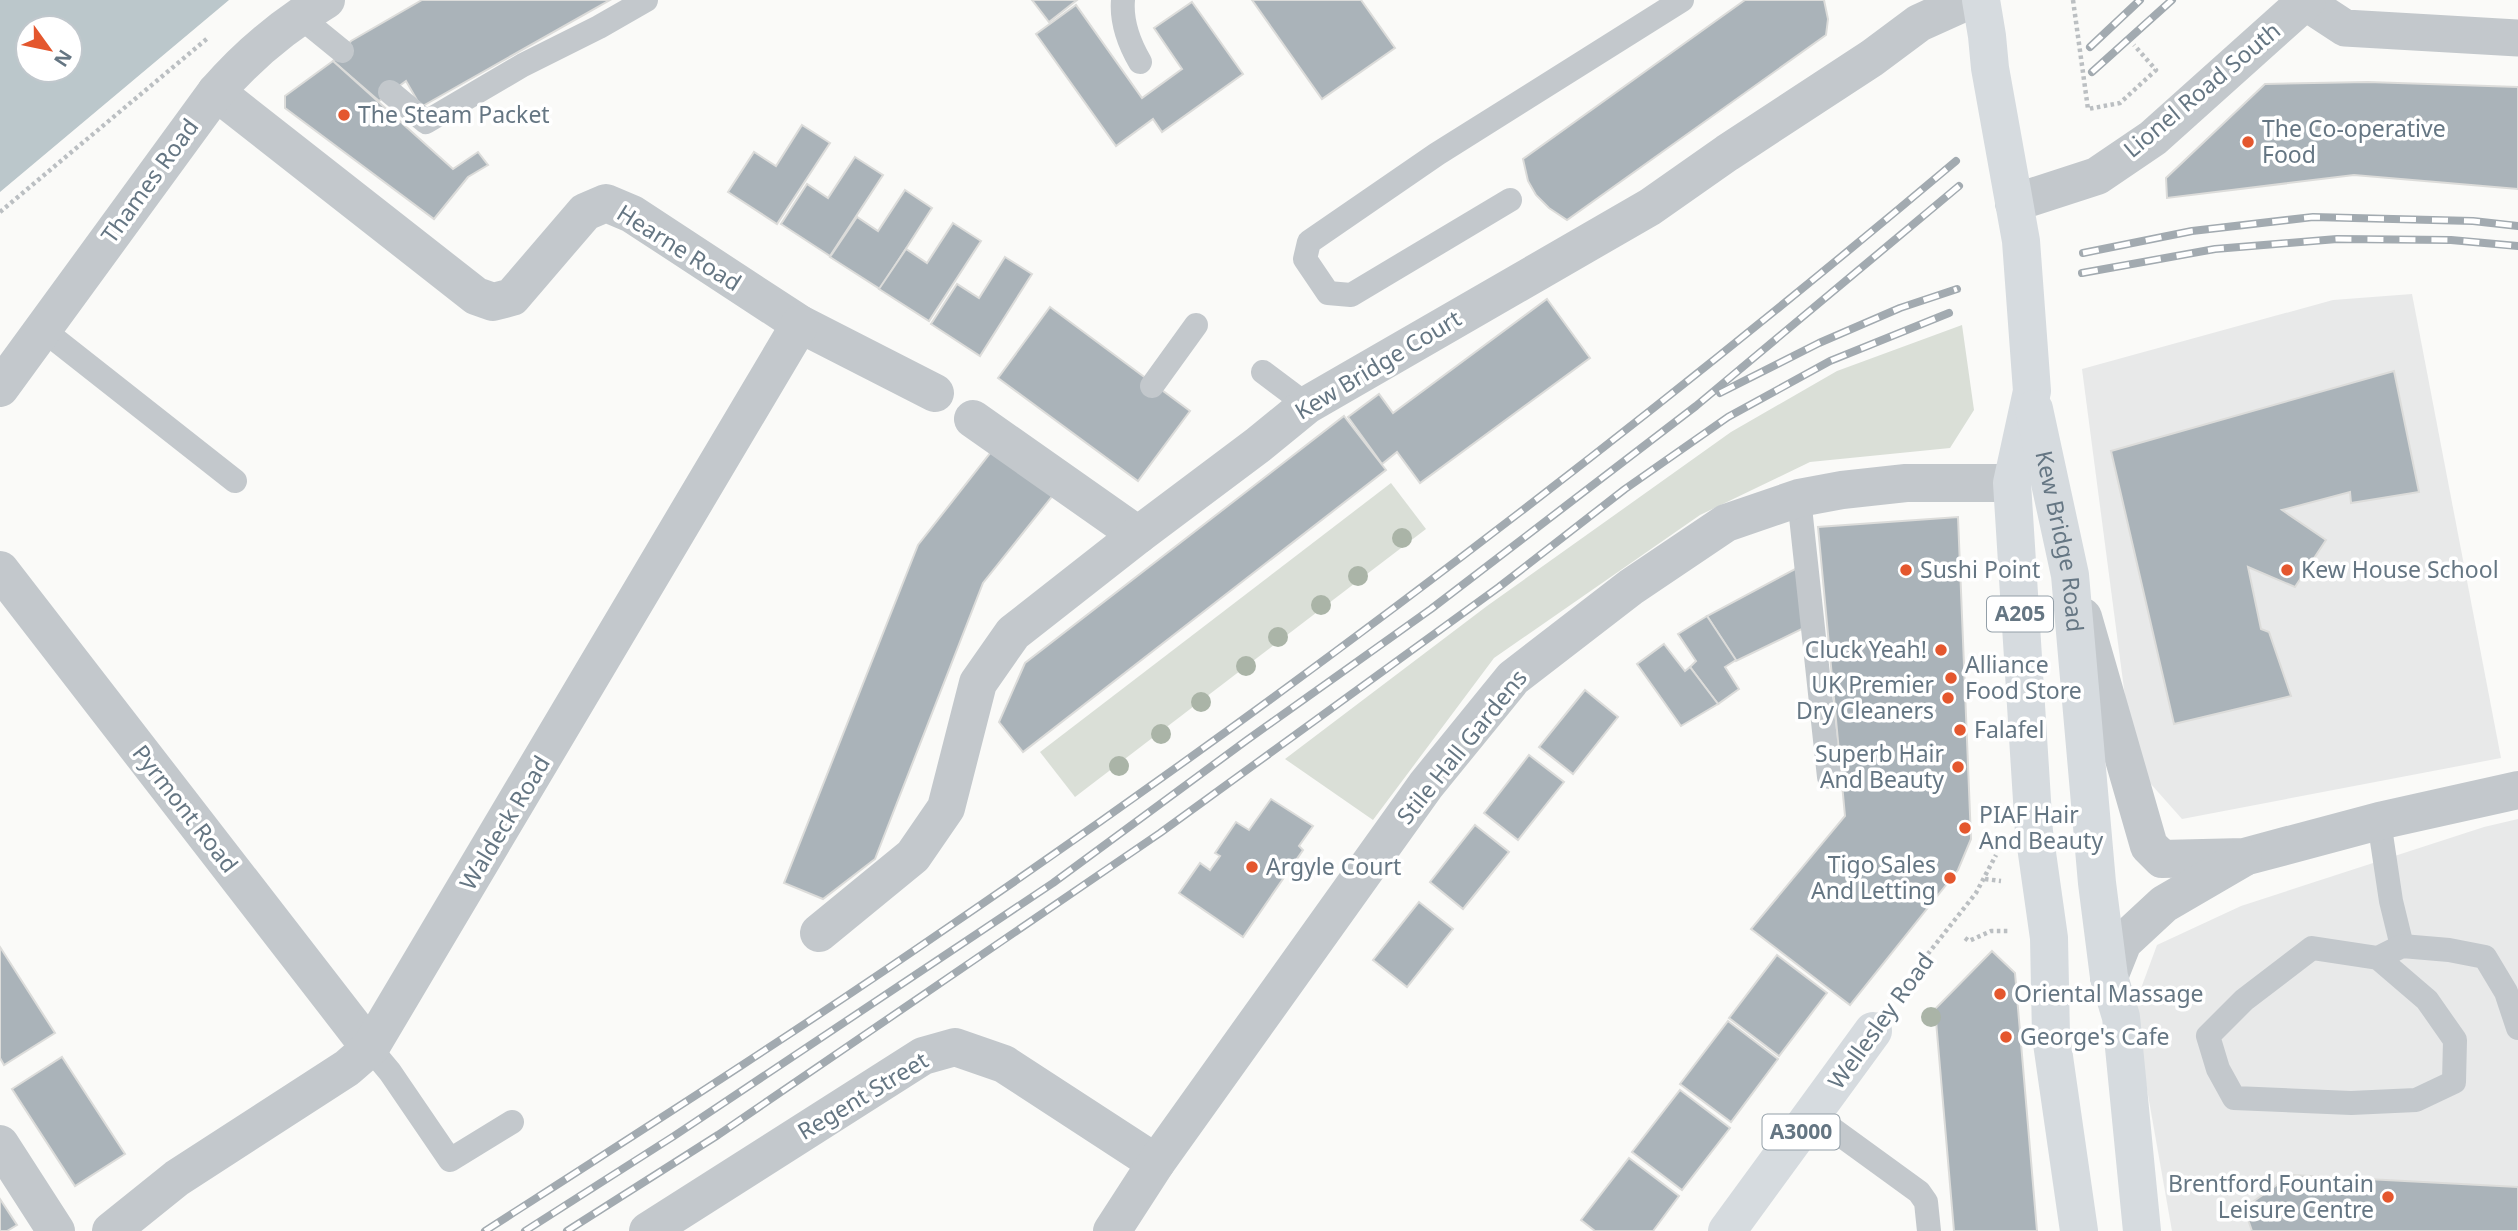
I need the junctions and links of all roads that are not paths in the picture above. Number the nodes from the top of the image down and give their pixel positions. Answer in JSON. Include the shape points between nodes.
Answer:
{"nodes":[{"id":1,"x":646,"y":0,"type":"edge"},
{"id":2,"x":1122,"y":0,"type":"edge"},
{"id":3,"x":1682,"y":0,"type":"edge"},
{"id":4,"x":1970,"y":0,"type":"edge"},
{"id":5,"x":1980,"y":0,"type":"edge"},
{"id":6,"x":2307,"y":0,"type":"edge"},
{"id":7,"x":313,"y":8,"type":"edge"},
{"id":8,"x":2518,"y":38,"type":"edge"},
{"id":9,"x":342,"y":51,"type":"dead end"},
{"id":10,"x":1140,"y":62,"type":"dead end"},
{"id":11,"x":216,"y":92,"type":"junction"},
{"id":12,"x":390,"y":92,"type":"dead end"},
{"id":13,"x":1510,"y":200,"type":"dead end"},
{"id":14,"x":2014,"y":202,"type":"junction"},
{"id":15,"x":800,"y":324,"type":"junction"},
{"id":16,"x":1196,"y":325,"type":"dead end"},
{"id":17,"x":42,"y":329,"type":"junction"},
{"id":18,"x":1263,"y":372,"type":"dead end"},
{"id":19,"x":1152,"y":386,"type":"dead end"},
{"id":20,"x":2031,"y":387,"type":"junction"},
{"id":21,"x":0,"y":388,"type":"edge"},
{"id":22,"x":935,"y":393,"type":"dead end"},
{"id":23,"x":1307,"y":405,"type":"junction"},
{"id":24,"x":973,"y":419,"type":"dead end"},
{"id":25,"x":235,"y":481,"type":"dead end"},
{"id":26,"x":1995,"y":483,"type":"junction"},
{"id":27,"x":1799,"y":498,"type":"junction"},
{"id":28,"x":1138,"y":535,"type":"junction"},
{"id":29,"x":0,"y":570,"type":"edge"},
{"id":30,"x":2070,"y":575,"type":"junction"},
{"id":31,"x":1829,"y":777,"type":"dead end"},
{"id":32,"x":2518,"y":790,"type":"edge"},
{"id":33,"x":2379,"y":821,"type":"junction"},
{"id":34,"x":2245,"y":857,"type":"junction"},
{"id":35,"x":819,"y":933,"type":"dead end"},
{"id":36,"x":2402,"y":946,"type":"junction"},
{"id":37,"x":2378,"y":958,"type":"junction"},
{"id":38,"x":2109,"y":977,"type":"junction"},
{"id":39,"x":2518,"y":1027,"type":"edge"},
{"id":40,"x":1873,"y":1031,"type":"road end"},
{"id":41,"x":370,"y":1048,"type":"junction"},
{"id":42,"x":1813,"y":1115,"type":"junction"},
{"id":43,"x":512,"y":1122,"type":"dead end"},
{"id":44,"x":0,"y":1144,"type":"edge"},
{"id":45,"x":1156,"y":1163,"type":"junction"},
{"id":46,"x":57,"y":1231,"type":"edge"},
{"id":47,"x":111,"y":1231,"type":"edge"},
{"id":48,"x":649,"y":1231,"type":"edge"},
{"id":49,"x":1112,"y":1231,"type":"edge"},
{"id":50,"x":1727,"y":1231,"type":"edge"},
{"id":51,"x":1929,"y":1231,"type":"edge"},
{"id":52,"x":2080,"y":1231,"type":"edge"},
{"id":53,"x":2142,"y":1231,"type":"edge"}],
"edges":[{"from":1,"to":12,"type":"lane","via":[[426,122]]},
{"from":2,"to":10,"type":"lane","via":[[1122,16]]},
{"from":3,"to":13,"type":"lane","via":[[1437,154],[1309,242],[1305,259],[1328,293],[1351,295]]},
{"from":4,"to":23,"type":"street","name":"Kew Bridge Court","via":[[1919,23],[1650,207]]},
{"from":5,"to":14,"type":"main road","name":"Kew Bridge Road","number":"A205"},
{"from":6,"to":8,"type":"street","via":[[2345,28]]},
{"from":6,"to":14,"type":"street","name":"Lionel Road South","via":[[2153,138],[2097,176]]},
{"from":7,"to":9,"type":"lane"},
{"from":7,"to":11,"type":"street","name":"Thames Road","via":[[253,52]]},
{"from":11,"to":15,"type":"street","name":"Hearne Road","via":[[476,296],[493,302],[512,297],[585,212],[606,204],[632,214]]},
{"from":11,"to":17,"type":"street","name":"Thames Road"},
{"from":14,"to":20,"type":"main road","name":"Kew Bridge Road","number":"A205"},
{"from":15,"to":22,"type":"street","name":"Hearne Road"},
{"from":15,"to":41,"type":"street","name":"Waldeck Road"},
{"from":16,"to":19,"type":"lane"},
{"from":17,"to":21,"type":"street","name":"Thames Road"},
{"from":17,"to":25,"type":"lane"},
{"from":18,"to":23,"type":"lane"},
{"from":20,"to":26,"type":"main road","name":"Kew Bridge Road","number":"A205"},
{"from":20,"to":30,"type":"main road","name":"Kew Bridge Road","number":"A205"},
{"from":23,"to":28,"type":"street","name":"Kew Bridge Court"},
{"from":24,"to":28,"type":"street"},
{"from":26,"to":27,"type":"street","name":"Stile Hall Gardens","via":[[1906,483]]},
{"from":26,"to":52,"type":"main road","name":"Kew Bridge Road","number":"A205","via":[[2049,938],[2051,1036]]},
{"from":27,"to":31,"type":"lane"},
{"from":27,"to":45,"type":"street","name":"Stile Hall Gardens","via":[[1727,523],[1631,587],[1513,678],[1426,785]]},
{"from":28,"to":35,"type":"street","name":"Kew Bridge Court","via":[[1013,633],[978,683],[946,808],[913,856]]},
{"from":29,"to":41,"type":"street","name":"Pyrmont Road"},
{"from":30,"to":34,"type":"street","via":[[2149,846],[2162,859]]},
{"from":30,"to":38,"type":"main road","name":"Kew Bridge Road","number":"A205"},
{"from":32,"to":33,"type":"street"},
{"from":33,"to":34,"type":"street"},
{"from":33,"to":36,"type":"lane"},
{"from":34,"to":38,"type":"street","via":[[2164,904],[2123,942]]},
{"from":36,"to":37,"type":"lane"},
{"from":36,"to":39,"type":"lane","via":[[2484,957],[2506,992]]},
{"from":37,"to":37,"type":"lane","via":[[2312,948],[2244,1000],[2208,1036],[2218,1069],[2234,1098],[2351,1103],[2416,1100],[2454,1082],[2455,1040],[2427,1000]]},
{"from":38,"to":53,"type":"main road","number":"A205","via":[[2121,1017]]},
{"from":40,"to":42,"type":"main road","name":"Wellesley Road","number":"A3000"},
{"from":41,"to":43,"type":"lane","via":[[450,1160]]},
{"from":41,"to":47,"type":"street","name":"Waldeck Road","via":[[347,1068],[177,1178]]},
{"from":42,"to":50,"type":"main road","name":"Wellesley Road","number":"A3000"},
{"from":42,"to":51,"type":"lane","via":[[1919,1192],[1926,1202]]},
{"from":44,"to":46,"type":"street"},
{"from":45,"to":48,"type":"street","name":"Regent Street","via":[[1004,1064],[955,1047],[923,1056]]},
{"from":45,"to":49,"type":"street","name":"Stile Hall Gardens"}]}
